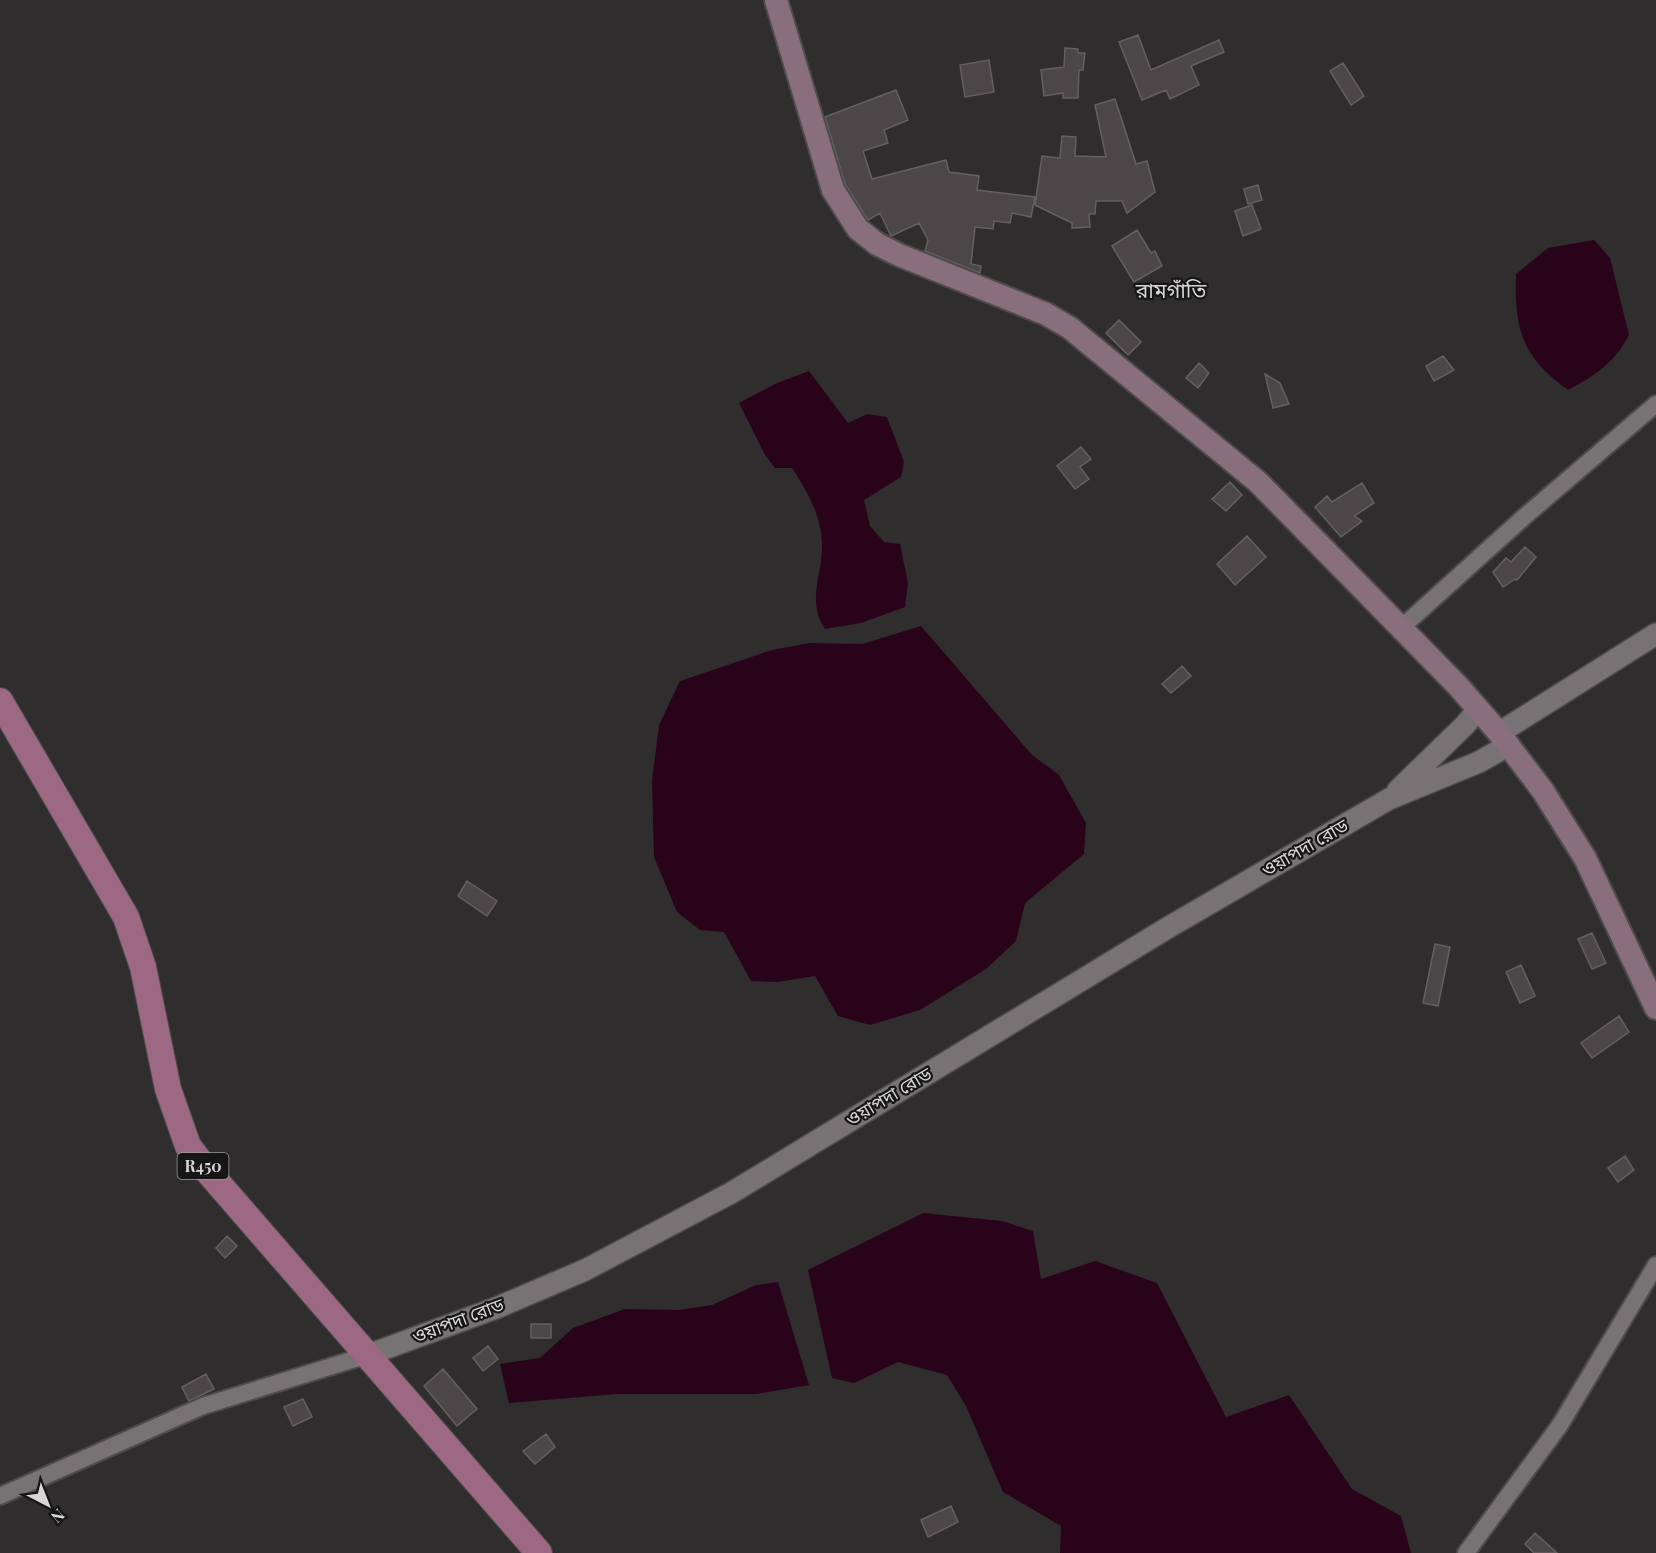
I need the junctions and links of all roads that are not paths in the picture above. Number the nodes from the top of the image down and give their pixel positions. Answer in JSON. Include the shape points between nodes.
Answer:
{"nodes":[{"id":1,"x":776,"y":0,"type":"edge"},
{"id":2,"x":1656,"y":404,"type":"edge"},
{"id":3,"x":1401,"y":628,"type":"junction"},
{"id":4,"x":1656,"y":634,"type":"edge"},
{"id":5,"x":0,"y":701,"type":"edge"},
{"id":6,"x":1478,"y":709,"type":"junction"},
{"id":7,"x":1504,"y":739,"type":"junction"},
{"id":8,"x":1389,"y":799,"type":"junction"},
{"id":9,"x":1656,"y":1008,"type":"edge"},
{"id":10,"x":1656,"y":1265,"type":"edge"},
{"id":11,"x":368,"y":1355,"type":"junction"},
{"id":12,"x":0,"y":1496,"type":"edge"},
{"id":13,"x":539,"y":1553,"type":"edge"},
{"id":14,"x":1466,"y":1553,"type":"edge"}],
"edges":[{"from":1,"to":3,"type":"main road","via":[[833,190],[858,229],[899,255],[1046,314],[1070,328],[1258,482]]},
{"from":2,"to":3,"type":"street"},
{"from":3,"to":6,"type":"main road"},
{"from":4,"to":7,"type":"street","name":"ওয়াপদা রোড"},
{"from":5,"to":11,"type":"main road","number":"R450","via":[[126,917],[143,966],[168,1089],[188,1146]]},
{"from":6,"to":7,"type":"main road"},
{"from":6,"to":8,"type":"street","name":"ওয়াপদা রোড"},
{"from":7,"to":8,"type":"street","name":"ওয়াপদা রোড","via":[[1479,762]]},
{"from":7,"to":9,"type":"main road","via":[[1544,790],[1585,858]]},
{"from":8,"to":11,"type":"street","name":"ওয়াপদা রোড","via":[[1168,927],[731,1193],[585,1270]]},
{"from":10,"to":14,"type":"street","via":[[1560,1425]]},
{"from":11,"to":12,"type":"street","via":[[203,1406]]},
{"from":11,"to":13,"type":"main road","number":"R450"}]}
